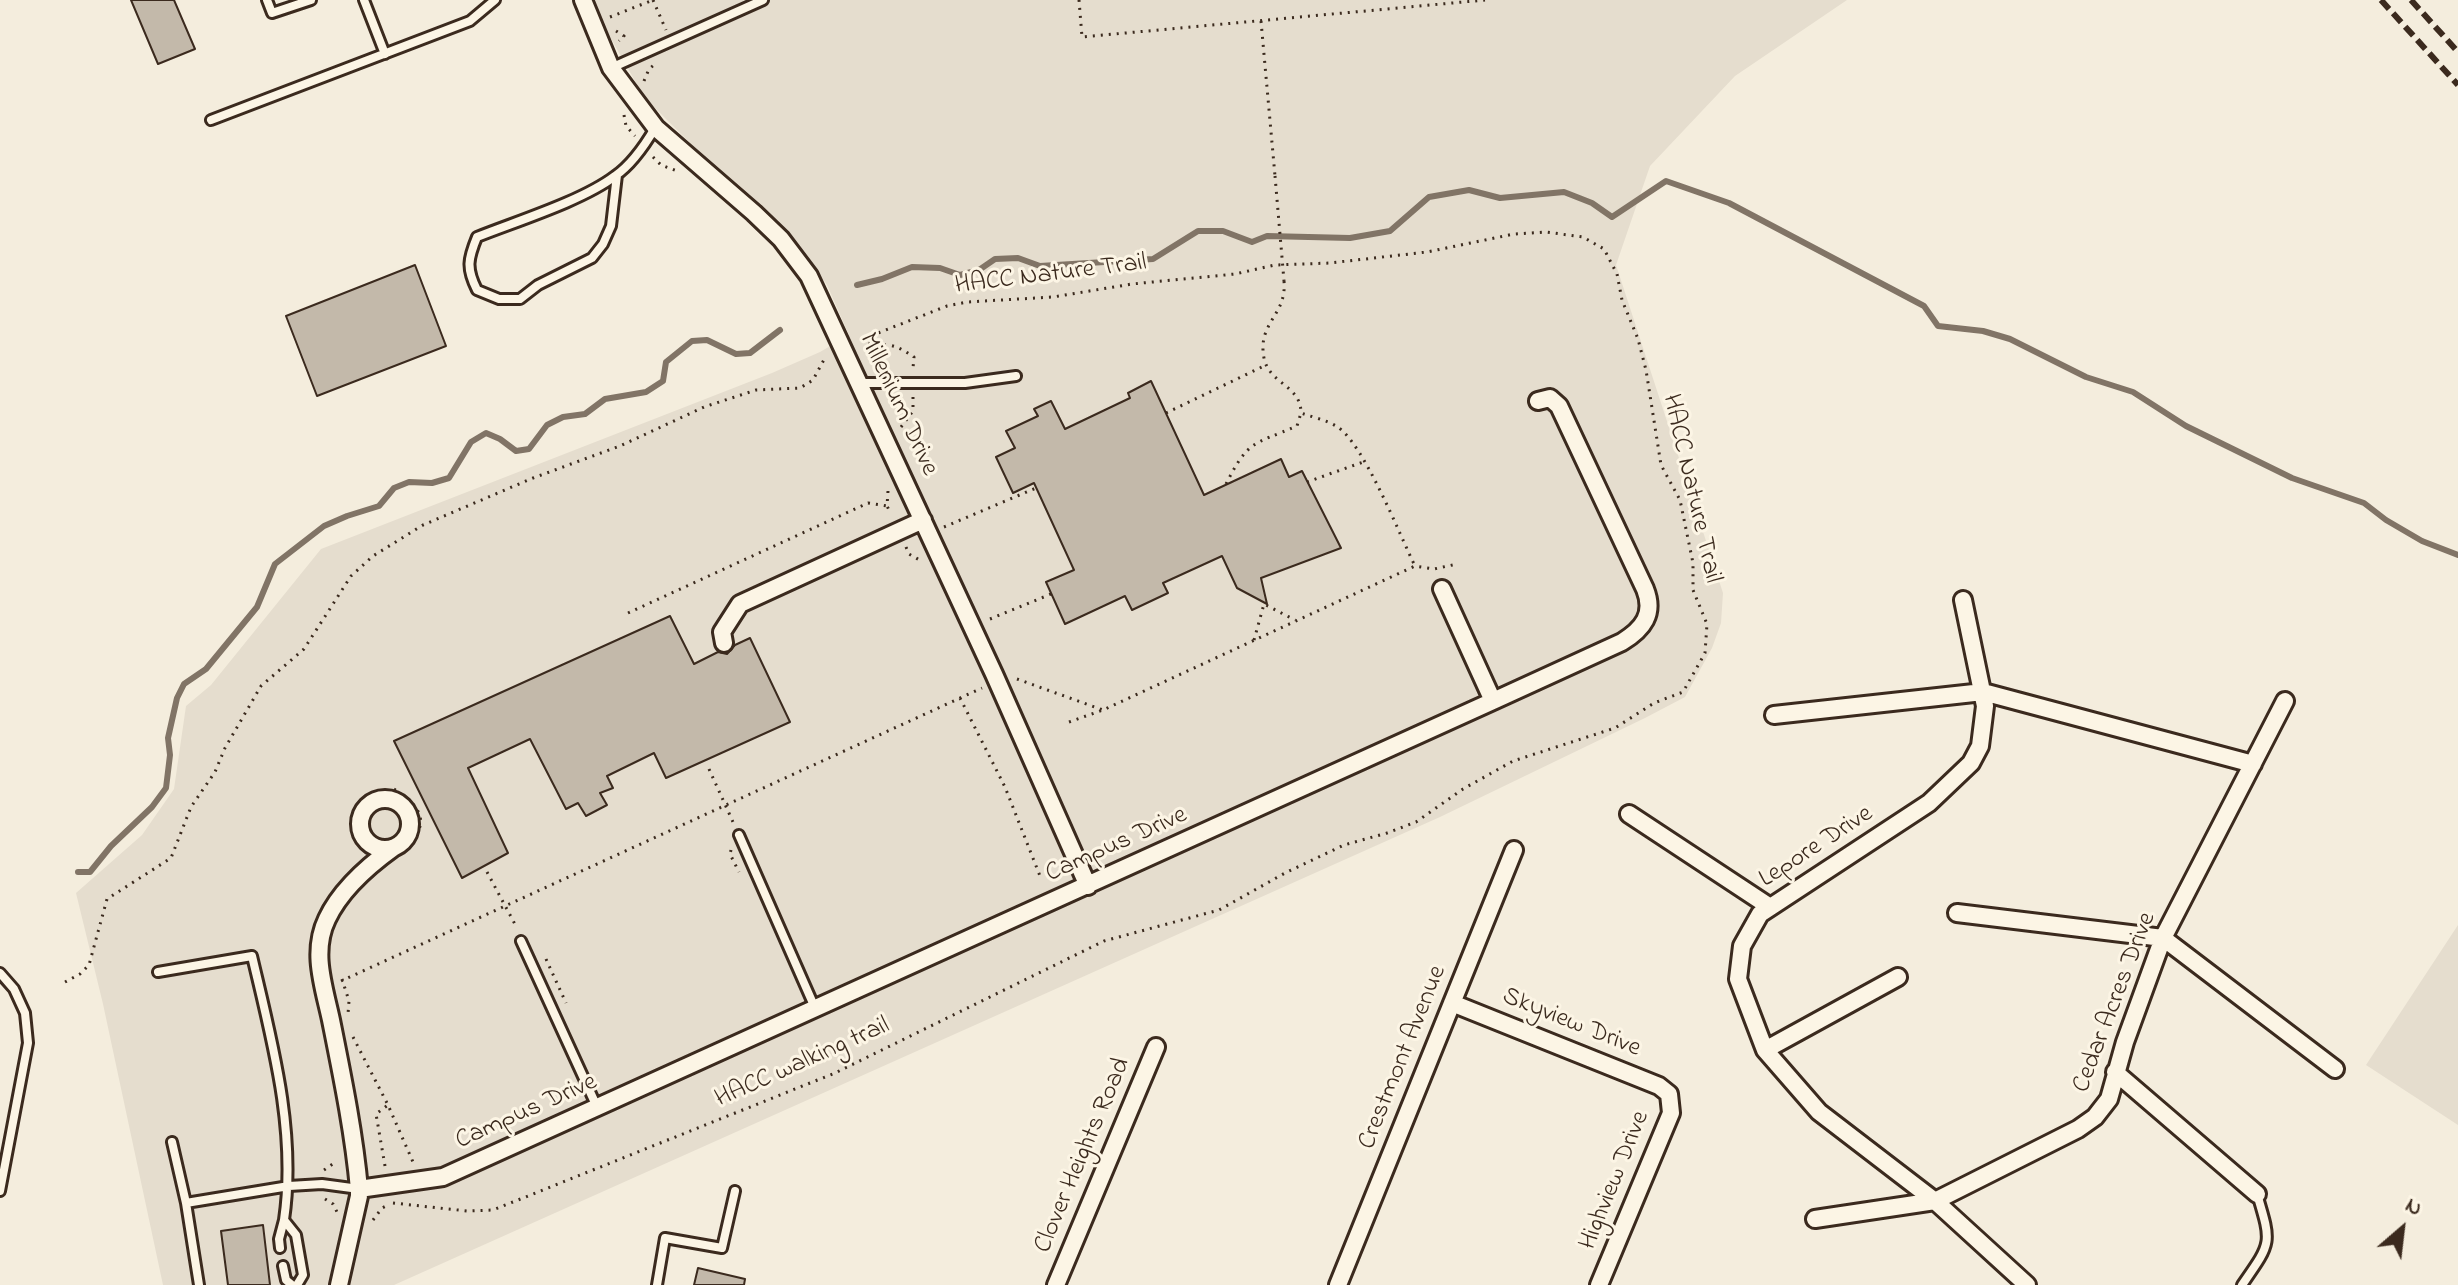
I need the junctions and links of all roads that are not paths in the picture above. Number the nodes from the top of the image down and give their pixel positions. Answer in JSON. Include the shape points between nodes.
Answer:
{"nodes":[{"id":1,"x":267,"y":0,"type":"edge"},
{"id":2,"x":311,"y":0,"type":"edge"},
{"id":3,"x":364,"y":0,"type":"edge"},
{"id":4,"x":495,"y":0,"type":"edge"},
{"id":5,"x":583,"y":0,"type":"edge"},
{"id":6,"x":763,"y":0,"type":"edge"},
{"id":7,"x":385,"y":54,"type":"junction"},
{"id":8,"x":608,"y":62,"type":"junction"},
{"id":9,"x":211,"y":120,"type":"dead end"},
{"id":10,"x":656,"y":128,"type":"junction"},
{"id":11,"x":617,"y":175,"type":"junction"},
{"id":12,"x":1016,"y":376,"type":"dead end"},
{"id":13,"x":859,"y":383,"type":"junction"},
{"id":14,"x":1538,"y":401,"type":"dead end"},
{"id":15,"x":923,"y":520,"type":"junction"},
{"id":16,"x":1442,"y":589,"type":"dead end"},
{"id":17,"x":1963,"y":600,"type":"dead end"},
{"id":18,"x":724,"y":643,"type":"dead end"},
{"id":19,"x":1983,"y":692,"type":"junction"},
{"id":20,"x":1493,"y":701,"type":"junction"},
{"id":21,"x":2285,"y":701,"type":"dead end"},
{"id":22,"x":1774,"y":715,"type":"dead end"},
{"id":23,"x":2253,"y":764,"type":"junction"},
{"id":24,"x":1629,"y":814,"type":"dead end"},
{"id":25,"x":739,"y":835,"type":"dead end"},
{"id":26,"x":401,"y":848,"type":"road end"},
{"id":27,"x":1514,"y":850,"type":"dead end"},
{"id":28,"x":1088,"y":886,"type":"junction"},
{"id":29,"x":1770,"y":907,"type":"junction"},
{"id":30,"x":1957,"y":913,"type":"dead end"},
{"id":31,"x":2163,"y":938,"type":"junction"},
{"id":32,"x":521,"y":941,"type":"dead end"},
{"id":33,"x":158,"y":972,"type":"dead end"},
{"id":34,"x":0,"y":973,"type":"edge"},
{"id":35,"x":1898,"y":977,"type":"dead end"},
{"id":36,"x":1452,"y":1003,"type":"junction"},
{"id":37,"x":816,"y":1008,"type":"junction"},
{"id":38,"x":1156,"y":1047,"type":"dead end"},
{"id":39,"x":1765,"y":1050,"type":"junction"},
{"id":40,"x":2335,"y":1069,"type":"dead end"},
{"id":41,"x":2115,"y":1072,"type":"junction"},
{"id":42,"x":1669,"y":1094,"type":"joint"},
{"id":43,"x":597,"y":1107,"type":"junction"},
{"id":44,"x":172,"y":1142,"type":"dead end"},
{"id":45,"x":289,"y":1186,"type":"junction"},
{"id":46,"x":359,"y":1189,"type":"junction"},
{"id":47,"x":0,"y":1191,"type":"edge"},
{"id":48,"x":735,"y":1191,"type":"dead end"},
{"id":49,"x":2257,"y":1194,"type":"joint"},
{"id":50,"x":1935,"y":1201,"type":"junction"},
{"id":51,"x":186,"y":1203,"type":"junction"},
{"id":52,"x":1815,"y":1219,"type":"dead end"},
{"id":53,"x":284,"y":1220,"type":"junction"},
{"id":54,"x":280,"y":1248,"type":"dead end"},
{"id":55,"x":283,"y":1266,"type":"dead end"},
{"id":56,"x":199,"y":1285,"type":"edge"},
{"id":57,"x":294,"y":1285,"type":"edge"},
{"id":58,"x":339,"y":1285,"type":"edge"},
{"id":59,"x":657,"y":1285,"type":"edge"},
{"id":60,"x":1056,"y":1285,"type":"edge"},
{"id":61,"x":1338,"y":1285,"type":"edge"},
{"id":62,"x":1599,"y":1285,"type":"edge"},
{"id":63,"x":2027,"y":1285,"type":"edge"},
{"id":64,"x":2242,"y":1285,"type":"edge"}],
"edges":[{"from":1,"to":2,"type":"lane","via":[[272,13]]},
{"from":3,"to":7,"type":"lane"},
{"from":4,"to":7,"type":"lane","via":[[470,21]]},
{"from":5,"to":8,"type":"street","name":"Millenium Drive"},
{"from":6,"to":8,"type":"lane"},
{"from":7,"to":9,"type":"lane"},
{"from":8,"to":10,"type":"street","name":"Millenium Drive"},
{"from":10,"to":11,"type":"lane"},
{"from":10,"to":13,"type":"street","name":"Millenium Drive","via":[[781,239],[809,276]]},
{"from":11,"to":11,"type":"lane","via":[[477,237],[469,273],[477,290],[499,299],[520,299],[592,258],[611,226]]},
{"from":12,"to":13,"type":"lane","via":[[965,383]]},
{"from":13,"to":15,"type":"street","name":"Millenium Drive"},
{"from":14,"to":20,"type":"street","name":"Campus Drive","via":[[1550,398],[1559,406],[1645,589],[1648,618],[1622,642]]},
{"from":15,"to":18,"type":"street","via":[[740,604],[722,632]]},
{"from":15,"to":28,"type":"street","name":"Millenium Drive"},
{"from":16,"to":20,"type":"street"},
{"from":17,"to":19,"type":"street","name":"Lepore Drive"},
{"from":19,"to":22,"type":"street"},
{"from":19,"to":23,"type":"street"},
{"from":19,"to":29,"type":"street","name":"Lepore Drive","via":[[1980,746],[1957,778],[1929,803]]},
{"from":20,"to":28,"type":"street","name":"Campus Drive"},
{"from":21,"to":23,"type":"street","name":"Cedar Acres Drive"},
{"from":23,"to":31,"type":"street","name":"Cedar Acres Drive"},
{"from":24,"to":29,"type":"street"},
{"from":25,"to":37,"type":"lane"},
{"from":26,"to":46,"type":"street","via":[[358,877],[327,919],[322,935],[319,964]]},
{"from":27,"to":36,"type":"street","name":"Crestmont Avenue"},
{"from":28,"to":37,"type":"street","name":"Campus Drive"},
{"from":29,"to":39,"type":"street","name":"Lepore Drive","via":[[1760,914],[1742,946],[1738,979]]},
{"from":30,"to":31,"type":"street"},
{"from":31,"to":40,"type":"street"},
{"from":31,"to":41,"type":"street","name":"Cedar Acres Drive"},
{"from":32,"to":43,"type":"lane"},
{"from":33,"to":45,"type":"lane","via":[[252,956],[284,1111]]},
{"from":34,"to":47,"type":"lane","via":[[25,1013],[28,1043]]},
{"from":35,"to":39,"type":"street"},
{"from":36,"to":42,"type":"street","name":"Skyview Drive"},
{"from":36,"to":61,"type":"street","name":"Crestmont Avenue"},
{"from":37,"to":43,"type":"street","name":"Campus Drive"},
{"from":38,"to":60,"type":"street","name":"Clover Heights Road"},
{"from":39,"to":50,"type":"street","name":"Lepore Drive","via":[[1819,1112]]},
{"from":41,"to":49,"type":"street"},
{"from":41,"to":50,"type":"street","name":"Cedar Acres Drive","via":[[2109,1099],[2095,1117]]},
{"from":42,"to":62,"type":"street","name":"Highview Drive","via":[[1671,1113]]},
{"from":43,"to":46,"type":"street","name":"Campus Drive","via":[[443,1177]]},
{"from":44,"to":51,"type":"lane"},
{"from":45,"to":46,"type":"lane"},
{"from":45,"to":51,"type":"lane"},
{"from":45,"to":53,"type":"lane"},
{"from":46,"to":58,"type":"street"},
{"from":48,"to":59,"type":"lane","via":[[722,1248],[665,1238]]},
{"from":49,"to":64,"type":"lane","via":[[2268,1231],[2266,1252]]},
{"from":50,"to":52,"type":"street","name":"Cedar Acres Drive"},
{"from":50,"to":63,"type":"street","name":"Lepore Drive"},
{"from":51,"to":56,"type":"lane"},
{"from":53,"to":54,"type":"lane"},
{"from":53,"to":57,"type":"lane","via":[[296,1235],[303,1275]]},
{"from":55,"to":57,"type":"lane","via":[[286,1280]]}]}
